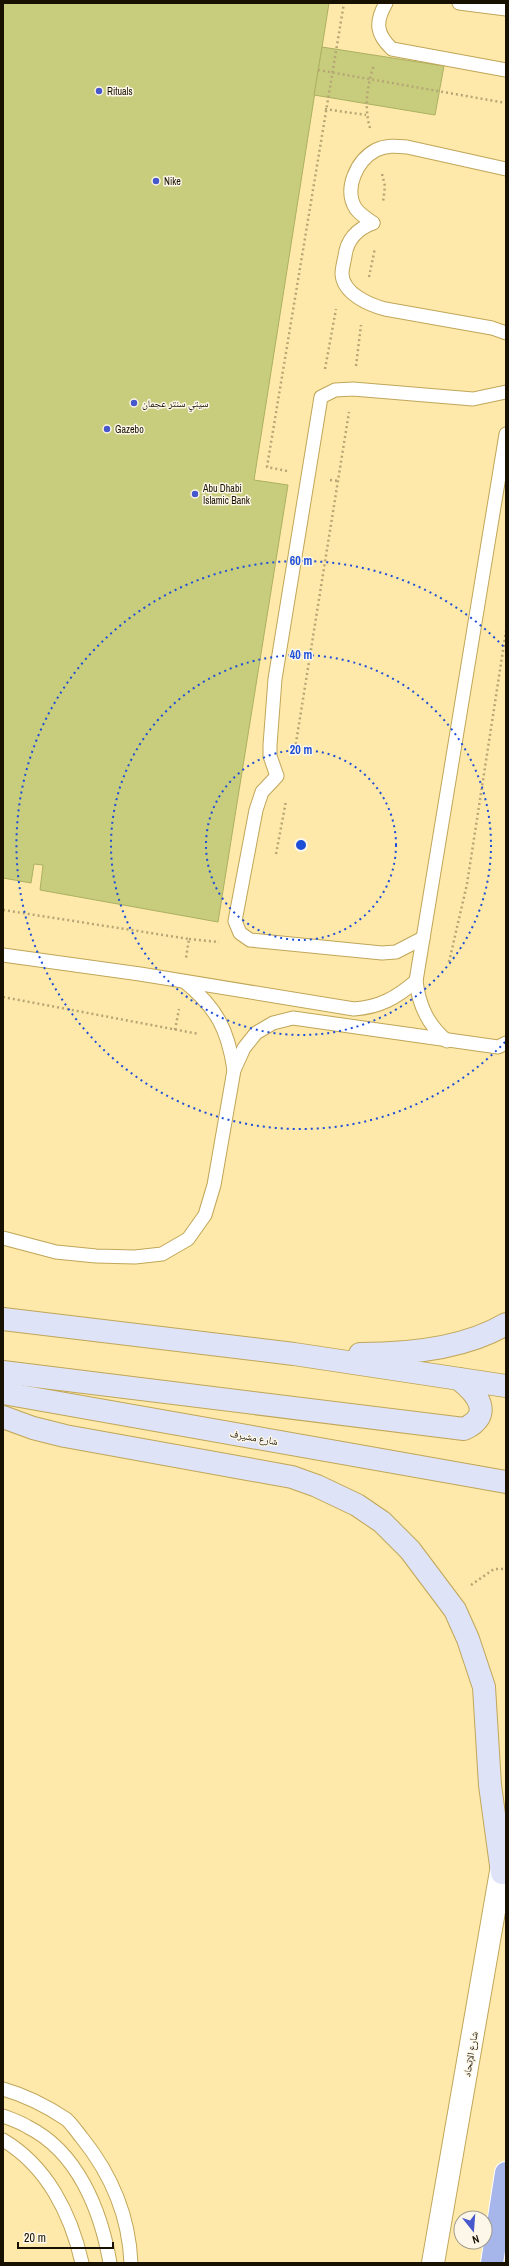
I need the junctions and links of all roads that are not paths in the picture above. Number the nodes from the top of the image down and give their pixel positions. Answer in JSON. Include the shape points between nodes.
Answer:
{"nodes":[{"id":1,"x":386,"y":3,"type":"edge"},
{"id":2,"x":459,"y":3,"type":"edge"},
{"id":3,"x":506,"y":9,"type":"edge"},
{"id":4,"x":506,"y":70,"type":"edge"},
{"id":5,"x":506,"y":168,"type":"edge"},
{"id":6,"x":506,"y":333,"type":"edge"},
{"id":7,"x":506,"y":392,"type":"edge"},
{"id":8,"x":506,"y":434,"type":"edge"},
{"id":9,"x":423,"y":938,"type":"junction"},
{"id":10,"x":3,"y":955,"type":"edge"},
{"id":11,"x":184,"y":981,"type":"junction"},
{"id":12,"x":416,"y":981,"type":"junction"},
{"id":13,"x":447,"y":1041,"type":"junction"},
{"id":14,"x":506,"y":1043,"type":"edge"},
{"id":15,"x":234,"y":1070,"type":"junction"},
{"id":16,"x":3,"y":1238,"type":"edge"},
{"id":17,"x":3,"y":1319,"type":"edge"},
{"id":18,"x":506,"y":1324,"type":"edge"},
{"id":19,"x":294,"y":1354,"type":"junction"},
{"id":20,"x":3,"y":1372,"type":"edge"},
{"id":21,"x":459,"y":1379,"type":"junction"},
{"id":22,"x":506,"y":1386,"type":"edge"},
{"id":23,"x":3,"y":1393,"type":"edge"},
{"id":24,"x":3,"y":1417,"type":"edge"},
{"id":25,"x":506,"y":1482,"type":"edge"},
{"id":26,"x":506,"y":1844,"type":"edge"},
{"id":27,"x":502,"y":1873,"type":"junction"},
{"id":28,"x":3,"y":2089,"type":"edge"},
{"id":29,"x":3,"y":2116,"type":"edge"},
{"id":30,"x":3,"y":2140,"type":"edge"},
{"id":31,"x":506,"y":2173,"type":"edge"},
{"id":32,"x":82,"y":2263,"type":"edge"},
{"id":33,"x":110,"y":2263,"type":"edge"},
{"id":34,"x":131,"y":2263,"type":"edge"},
{"id":35,"x":433,"y":2263,"type":"edge"},
{"id":36,"x":492,"y":2263,"type":"edge"}],
"edges":[{"from":1,"to":4,"type":"lane","via":[[378,20],[383,40],[392,49]]},
{"from":2,"to":3,"type":"lane"},
{"from":5,"to":6,"type":"lane","via":[[407,147],[392,146],[377,150],[363,160],[355,174],[351,190],[356,209],[373,223],[363,227],[349,241],[342,275],[348,287],[364,302],[385,309],[492,328]]},
{"from":7,"to":9,"type":"lane","via":[[473,400],[352,389],[336,390],[321,397],[275,679],[270,756],[277,776],[262,792],[256,810],[235,922],[240,933],[250,940],[369,952],[396,952]]},
{"from":8,"to":9,"type":"lane"},
{"from":9,"to":12,"type":"lane"},
{"from":10,"to":11,"type":"lane"},
{"from":11,"to":12,"type":"lane","via":[[354,1009],[384,1004]]},
{"from":11,"to":15,"type":"lane","via":[[213,1009],[224,1026]]},
{"from":12,"to":13,"type":"lane","via":[[418,995],[428,1020]]},
{"from":13,"to":14,"type":"lane","via":[[498,1047]]},
{"from":13,"to":15,"type":"lane","via":[[293,1018],[273,1023],[256,1033],[244,1048]]},
{"from":15,"to":16,"type":"lane","via":[[214,1185],[205,1215],[188,1240],[162,1254],[135,1257],[56,1252]]},
{"from":17,"to":19,"type":"main road"},
{"from":18,"to":19,"type":"main road","via":[[492,1332],[460,1342],[414,1351]]},
{"from":19,"to":21,"type":"main road"},
{"from":20,"to":21,"type":"main road","via":[[464,1429],[474,1424],[480,1416],[480,1406],[477,1396]]},
{"from":21,"to":22,"type":"main road"},
{"from":23,"to":25,"type":"main road","name":"شارع مشيرف"},
{"from":24,"to":27,"type":"main road","via":[[65,1436],[292,1477],[341,1497],[382,1522],[410,1550],[449,1601],[468,1639],[484,1687],[490,1785]]},
{"from":26,"to":27,"type":"street","name":"شارع الإتحاد"},
{"from":27,"to":35,"type":"street","name":"شارع الإتحاد"},
{"from":28,"to":34,"type":"lane","via":[[68,2120],[97,2157],[118,2198],[130,2244]]},
{"from":29,"to":33,"type":"lane","via":[[29,2127],[56,2146],[77,2171],[92,2201],[105,2237]]},
{"from":30,"to":32,"type":"lane","via":[[20,2150],[41,2170],[63,2207]]},
{"from":31,"to":36,"type":"highway"}]}
